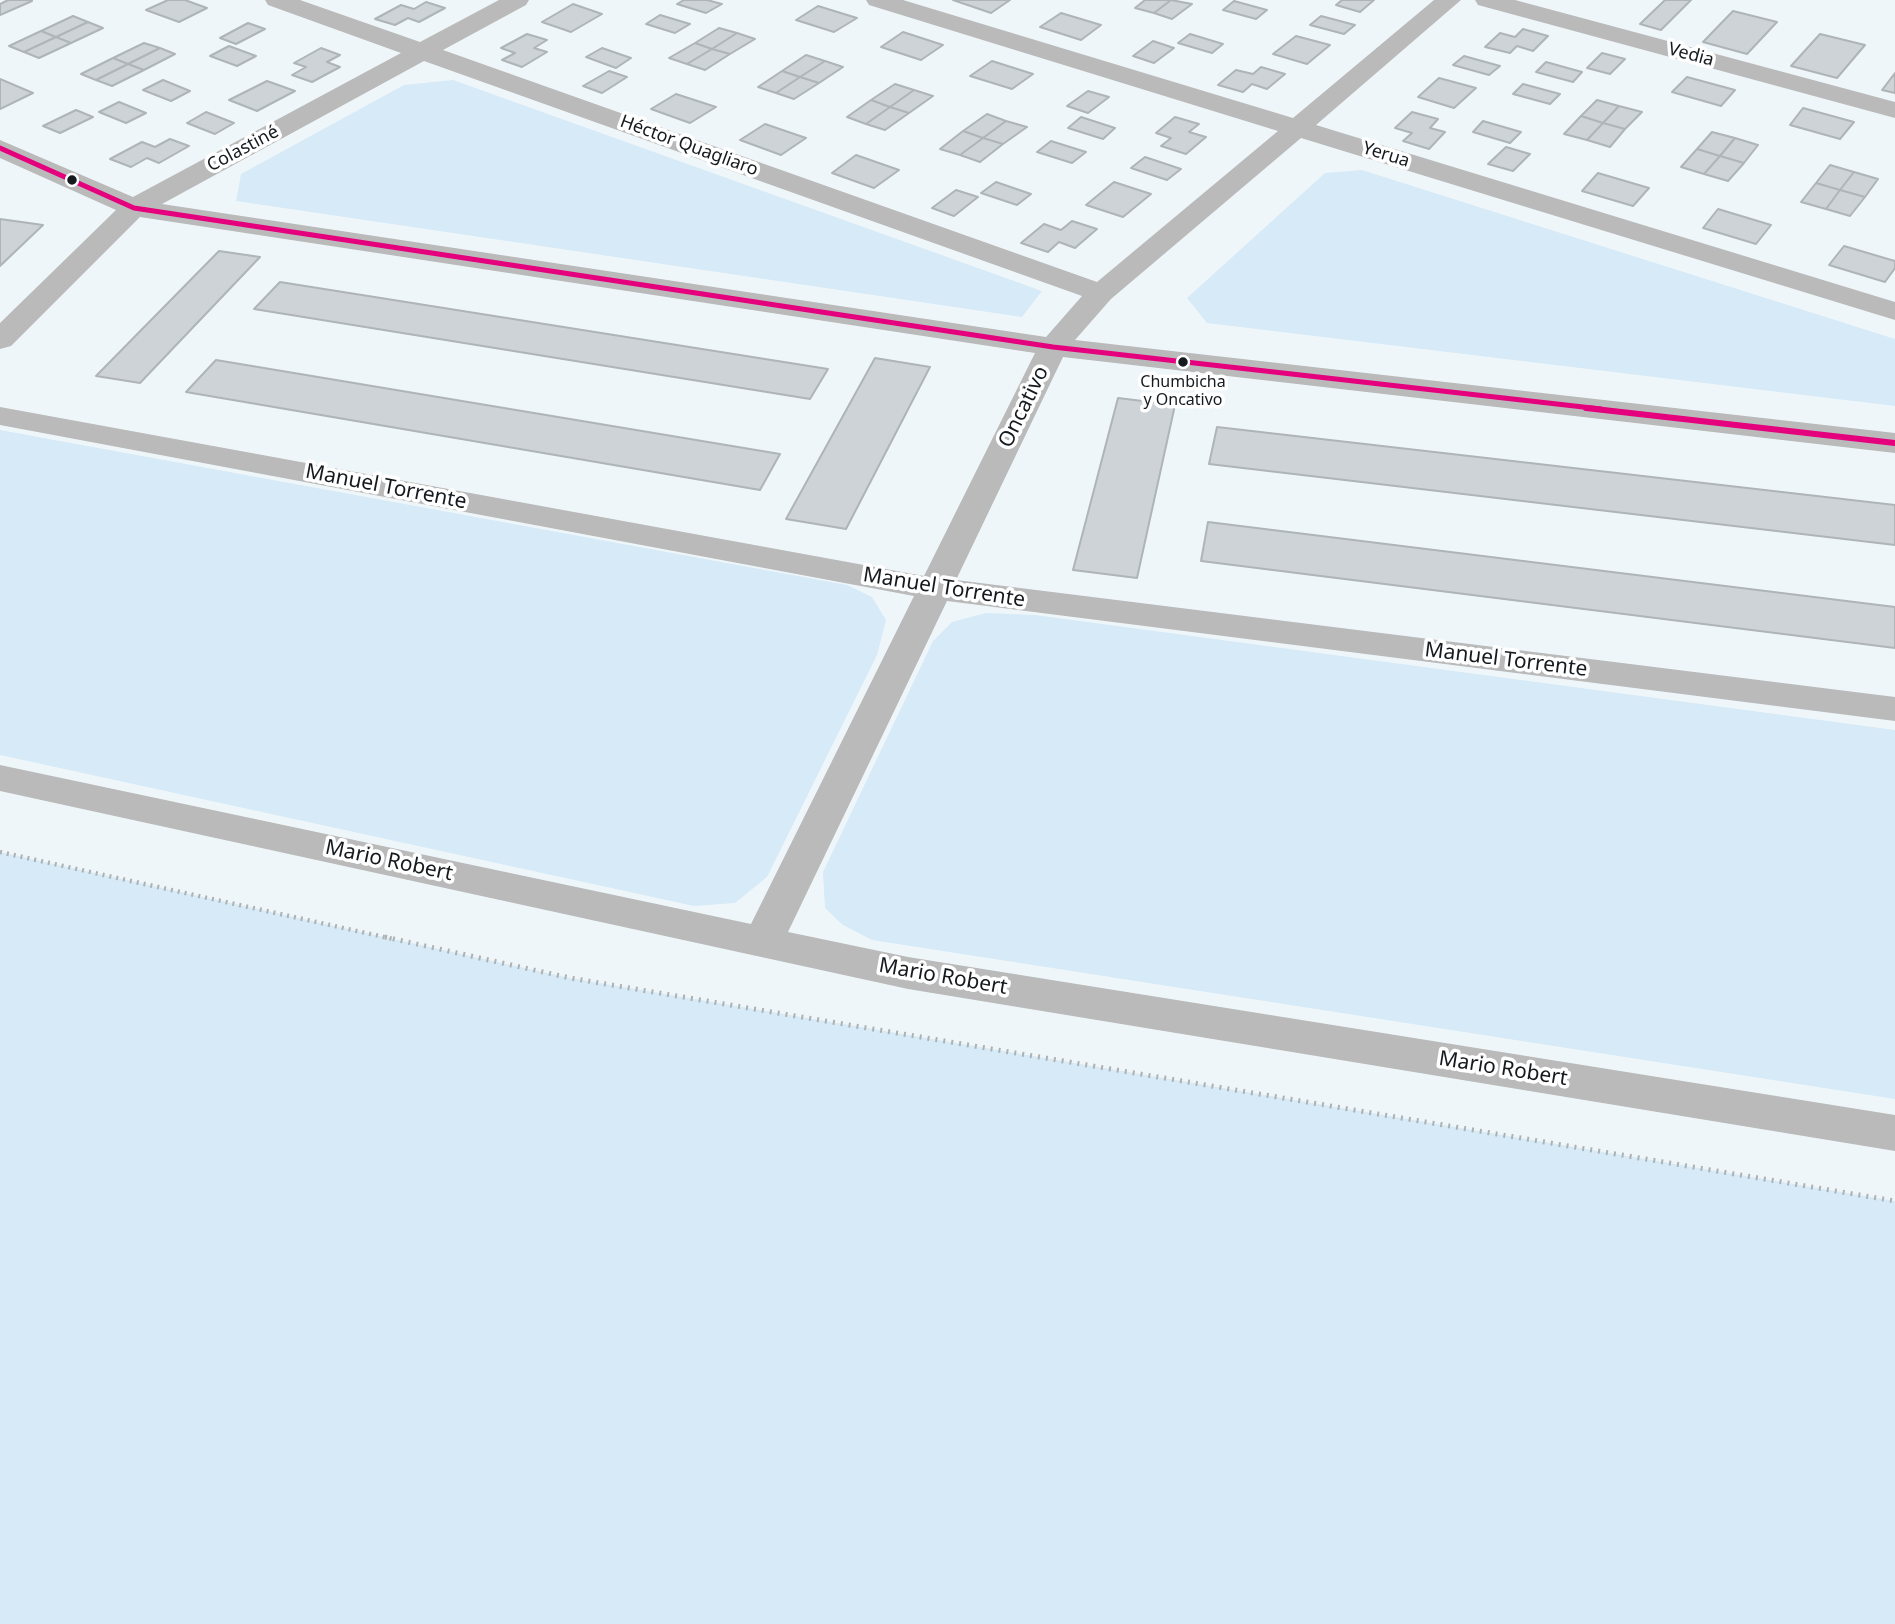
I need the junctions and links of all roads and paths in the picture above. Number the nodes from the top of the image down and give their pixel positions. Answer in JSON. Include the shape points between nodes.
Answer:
{"nodes":[{"id":1,"x":277,"y":0,"type":"edge"},
{"id":2,"x":517,"y":0,"type":"edge"},
{"id":3,"x":878,"y":0,"type":"edge"},
{"id":4,"x":1449,"y":0,"type":"edge"},
{"id":5,"x":1487,"y":0,"type":"edge"},
{"id":6,"x":422,"y":51,"type":"junction"},
{"id":7,"x":1895,"y":110,"type":"edge"},
{"id":8,"x":1297,"y":128,"type":"junction"},
{"id":9,"x":0,"y":148,"type":"edge"},
{"id":10,"x":134,"y":208,"type":"junction"},
{"id":11,"x":1101,"y":293,"type":"junction"},
{"id":12,"x":1895,"y":311,"type":"edge"},
{"id":13,"x":0,"y":340,"type":"edge"},
{"id":14,"x":1053,"y":347,"type":"junction"},
{"id":15,"x":0,"y":415,"type":"edge"},
{"id":16,"x":1895,"y":443,"type":"edge"},
{"id":17,"x":937,"y":589,"type":"junction"},
{"id":18,"x":1895,"y":709,"type":"edge"},
{"id":19,"x":0,"y":778,"type":"edge"},
{"id":20,"x":0,"y":852,"type":"edge"},
{"id":21,"x":764,"y":940,"type":"junction"},
{"id":22,"x":1895,"y":1133,"type":"edge"},
{"id":23,"x":1895,"y":1201,"type":"edge"}],
"edges":[{"from":1,"to":6,"type":"street","name":"Héctor Quagliaro"},
{"from":2,"to":6,"type":"street","name":"Colastiné"},
{"from":3,"to":8,"type":"street","name":"Yerua"},
{"from":4,"to":8,"type":"street","name":"Oncativo"},
{"from":5,"to":7,"type":"street","name":"Vedia"},
{"from":6,"to":10,"type":"street","name":"Colastiné"},
{"from":6,"to":11,"type":"street","name":"Héctor Quagliaro"},
{"from":8,"to":11,"type":"street","name":"Oncativo"},
{"from":8,"to":12,"type":"street","name":"Yerua"},
{"from":9,"to":10,"type":"street"},
{"from":10,"to":13,"type":"street","name":"Colastiné"},
{"from":10,"to":14,"type":"street"},
{"from":11,"to":14,"type":"street","name":"Oncativo"},
{"from":14,"to":16,"type":"street"},
{"from":14,"to":17,"type":"street","name":"Oncativo"},
{"from":15,"to":17,"type":"street","name":"Manuel Torrente"},
{"from":17,"to":18,"type":"street","name":"Manuel Torrente"},
{"from":17,"to":21,"type":"street","name":"Oncativo"},
{"from":19,"to":21,"type":"street","name":"Mario Robert"},
{"from":20,"to":23,"type":"path","via":[[570,978]]},
{"from":21,"to":22,"type":"street","name":"Mario Robert","via":[[908,972]]}]}
